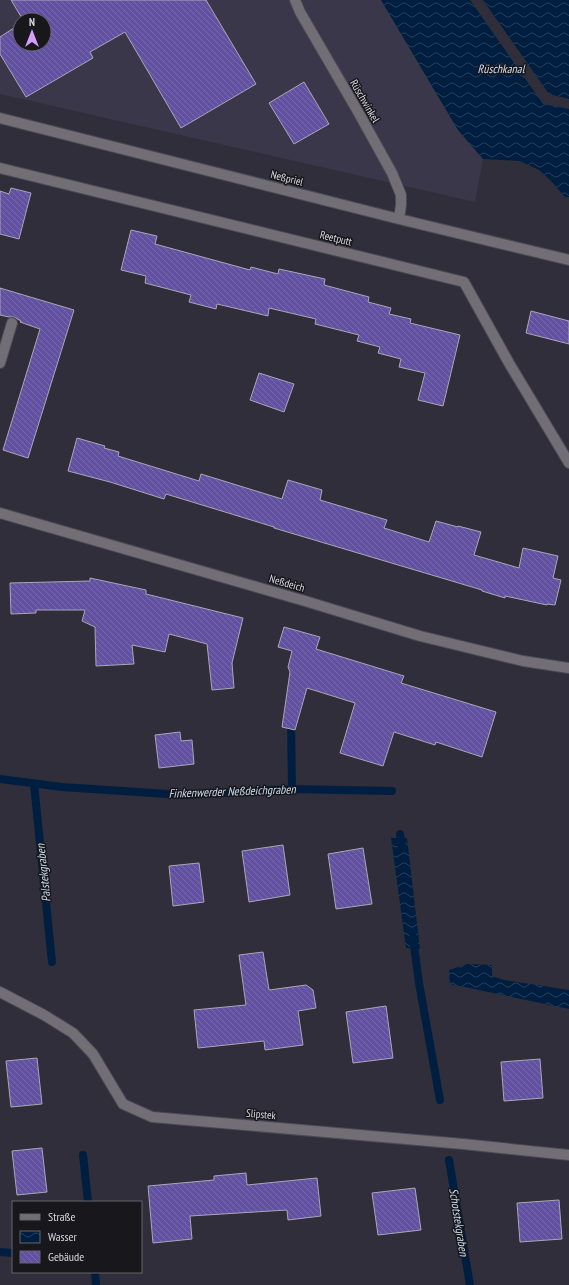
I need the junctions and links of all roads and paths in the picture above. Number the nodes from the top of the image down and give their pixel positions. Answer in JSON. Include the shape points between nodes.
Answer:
{"nodes":[{"id":1,"x":294,"y":0,"type":"edge"},
{"id":2,"x":0,"y":118,"type":"edge"},
{"id":3,"x":0,"y":168,"type":"edge"},
{"id":4,"x":399,"y":219,"type":"junction"},
{"id":5,"x":569,"y":260,"type":"edge"},
{"id":6,"x":12,"y":323,"type":"dead end"},
{"id":7,"x":0,"y":363,"type":"edge"},
{"id":8,"x":569,"y":463,"type":"edge"},
{"id":9,"x":0,"y":513,"type":"edge"},
{"id":10,"x":569,"y":668,"type":"edge"},
{"id":11,"x":0,"y":992,"type":"edge"},
{"id":12,"x":569,"y":1155,"type":"edge"}],
"edges":[{"from":1,"to":4,"type":"street","name":"Rüschwinkel","via":[[392,174],[401,195]]},
{"from":2,"to":4,"type":"street","name":"Neßpriel"},
{"from":3,"to":8,"type":"street","name":"Reetputt","via":[[464,282]]},
{"from":4,"to":5,"type":"street","name":"Neßpriel"},
{"from":6,"to":7,"type":"street"},
{"from":9,"to":10,"type":"street","name":"Neßdeich","via":[[420,636],[523,661]]},
{"from":11,"to":12,"type":"street","name":"Slipstek","via":[[73,1033],[93,1054],[123,1104],[152,1117]]}]}
